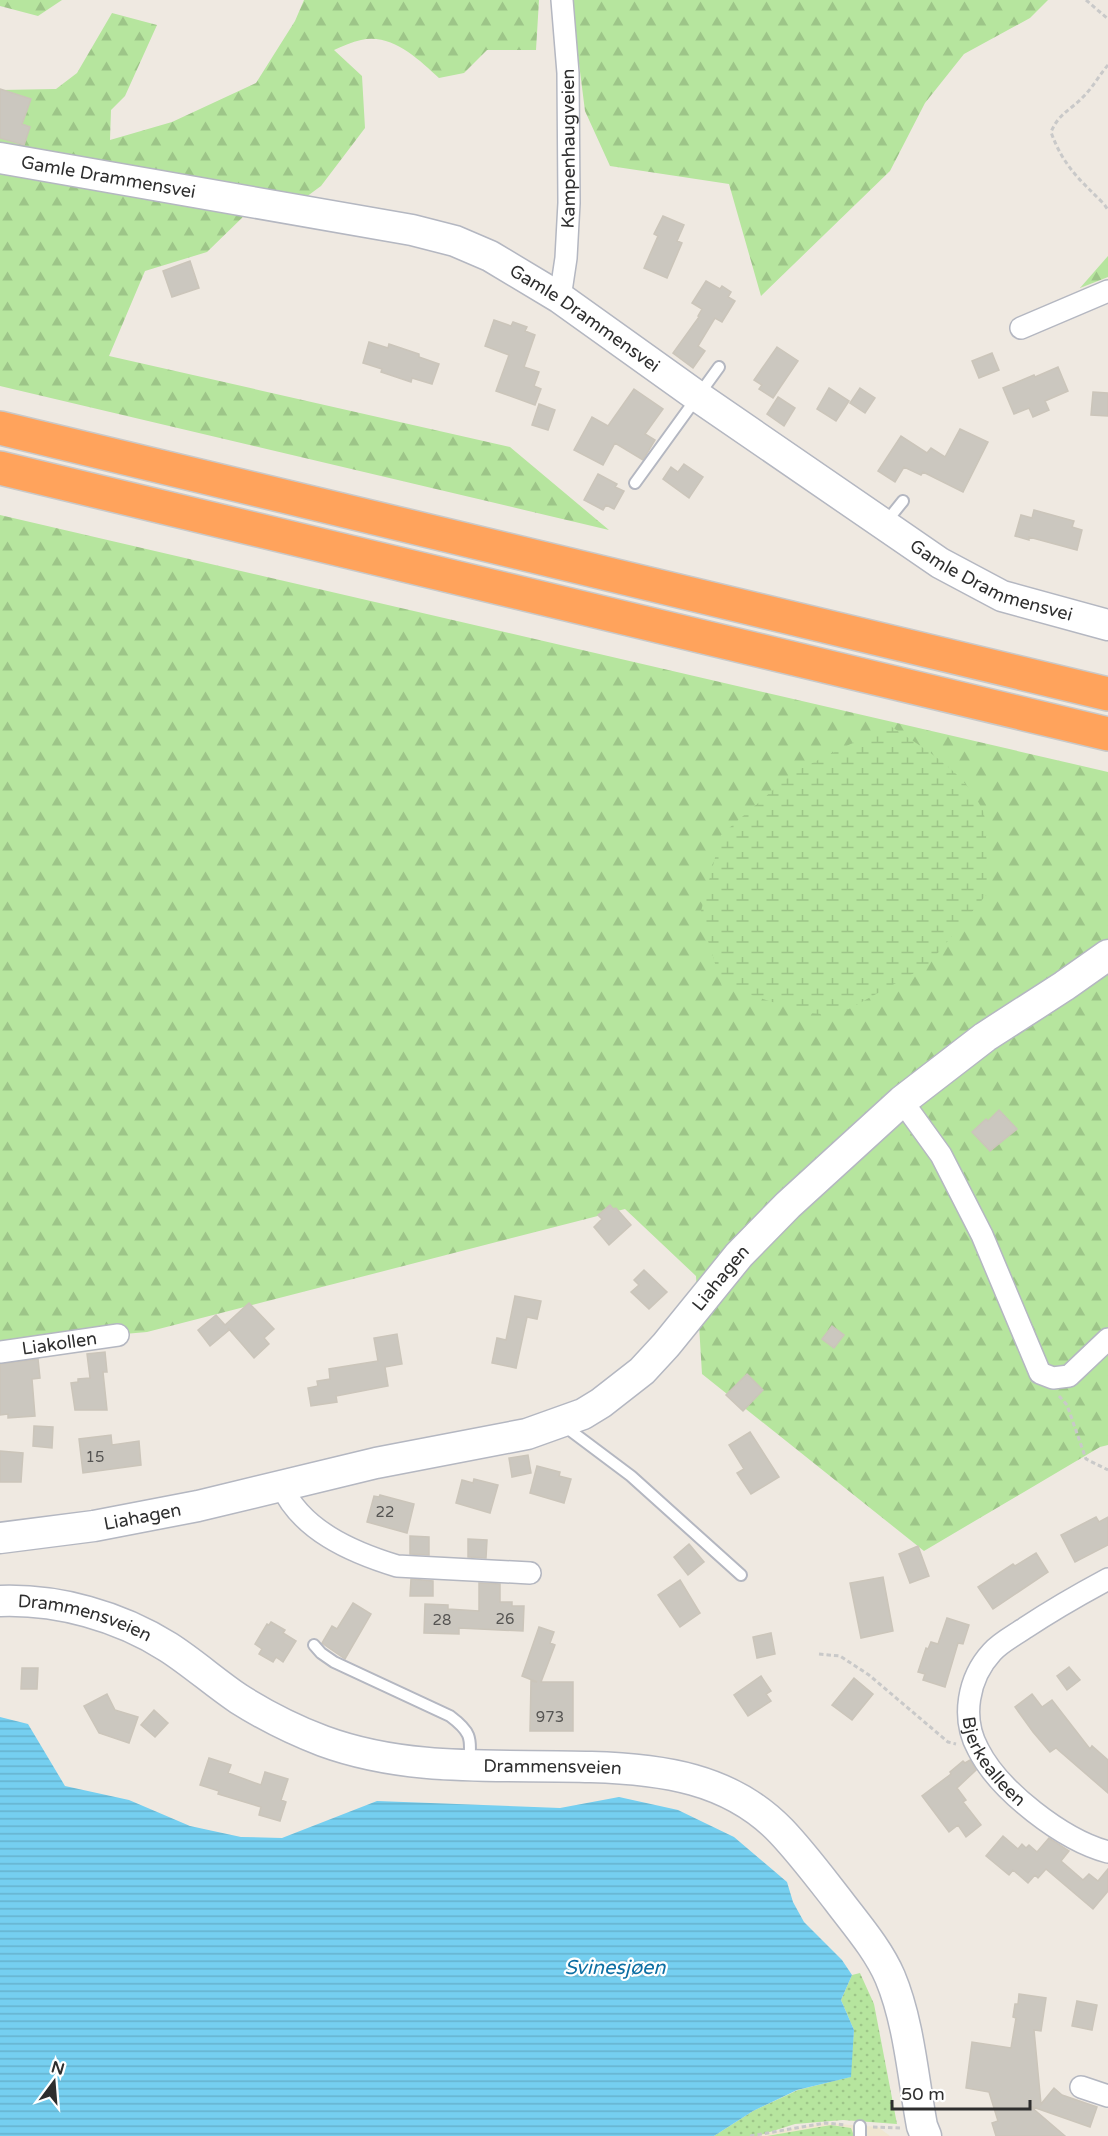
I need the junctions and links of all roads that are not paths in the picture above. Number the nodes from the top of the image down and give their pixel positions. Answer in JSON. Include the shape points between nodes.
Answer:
{"nodes":[{"id":1,"x":562,"y":0,"type":"edge"},
{"id":2,"x":0,"y":158,"type":"edge"},
{"id":3,"x":1108,"y":291,"type":"edge"},
{"id":4,"x":560,"y":298,"type":"junction"},
{"id":5,"x":1021,"y":328,"type":"dead end"},
{"id":6,"x":718,"y":367,"type":"dead end"},
{"id":7,"x":697,"y":396,"type":"junction"},
{"id":8,"x":0,"y":428,"type":"edge"},
{"id":9,"x":0,"y":468,"type":"edge"},
{"id":10,"x":635,"y":483,"type":"dead end"},
{"id":11,"x":903,"y":501,"type":"dead end"},
{"id":12,"x":884,"y":525,"type":"junction"},
{"id":13,"x":1108,"y":625,"type":"edge"},
{"id":14,"x":1108,"y":694,"type":"edge"},
{"id":15,"x":1108,"y":734,"type":"edge"},
{"id":16,"x":1108,"y":954,"type":"edge"},
{"id":17,"x":902,"y":1101,"type":"junction"},
{"id":18,"x":118,"y":1335,"type":"dead end"},
{"id":19,"x":1108,"y":1339,"type":"edge"},
{"id":20,"x":0,"y":1352,"type":"edge"},
{"id":21,"x":561,"y":1423,"type":"junction"},
{"id":22,"x":281,"y":1485,"type":"junction"},
{"id":23,"x":0,"y":1538,"type":"edge"},
{"id":24,"x":530,"y":1573,"type":"dead end"},
{"id":25,"x":741,"y":1575,"type":"dead end"},
{"id":26,"x":1108,"y":1579,"type":"edge"},
{"id":27,"x":0,"y":1601,"type":"edge"},
{"id":28,"x":314,"y":1645,"type":"dead end"},
{"id":29,"x":468,"y":1766,"type":"junction"},
{"id":30,"x":1108,"y":1852,"type":"edge"},
{"id":31,"x":1081,"y":2087,"type":"dead end"},
{"id":32,"x":1108,"y":2096,"type":"edge"},
{"id":33,"x":924,"y":2131,"type":"edge"}],
"edges":[{"from":1,"to":4,"type":"street","name":"Kampenhaugveien","via":[[568,73],[569,203]]},
{"from":2,"to":4,"type":"main road","name":"Gamle Drammensvei","via":[[455,241],[490,256]]},
{"from":3,"to":5,"type":"street"},
{"from":4,"to":7,"type":"main road","name":"Gamle Drammensvei"},
{"from":6,"to":7,"type":"lane"},
{"from":7,"to":10,"type":"lane"},
{"from":7,"to":12,"type":"main road","name":"Gamle Drammensvei"},
{"from":8,"to":14,"type":"highway"},
{"from":9,"to":15,"type":"highway"},
{"from":11,"to":12,"type":"lane"},
{"from":12,"to":13,"type":"main road","name":"Gamle Drammensvei","via":[[940,563],[1002,596]]},
{"from":16,"to":17,"type":"main road","name":"Liahagen","via":[[986,1037]]},
{"from":17,"to":19,"type":"street","via":[[941,1155],[982,1234],[1040,1373],[1053,1378],[1069,1376]]},
{"from":17,"to":21,"type":"main road","name":"Liahagen","via":[[739,1254],[642,1371],[601,1403]]},
{"from":18,"to":20,"type":"street","name":"Liakollen"},
{"from":21,"to":22,"type":"main road","name":"Liahagen","via":[[527,1434],[376,1462]]},
{"from":21,"to":25,"type":"lane","via":[[631,1476]]},
{"from":22,"to":23,"type":"main road","name":"Liahagen","via":[[146,1517]]},
{"from":22,"to":24,"type":"street","via":[[288,1501],[323,1534],[380,1561],[397,1566]]},
{"from":26,"to":30,"type":"street","name":"Bjerkealleen","via":[[992,1651],[977,1673],[968,1710],[978,1750],[1013,1793],[1044,1821]]},
{"from":27,"to":29,"type":"main road","name":"Drammensveien","via":[[62,1606],[130,1627],[168,1647],[252,1706],[324,1741],[392,1759]]},
{"from":28,"to":29,"type":"lane","via":[[334,1662],[450,1716],[464,1727],[470,1738]]},
{"from":29,"to":33,"type":"main road","name":"Drammensveien","via":[[664,1772],[713,1786],[757,1811],[800,1853],[889,1975]]},
{"from":31,"to":32,"type":"street"}]}
